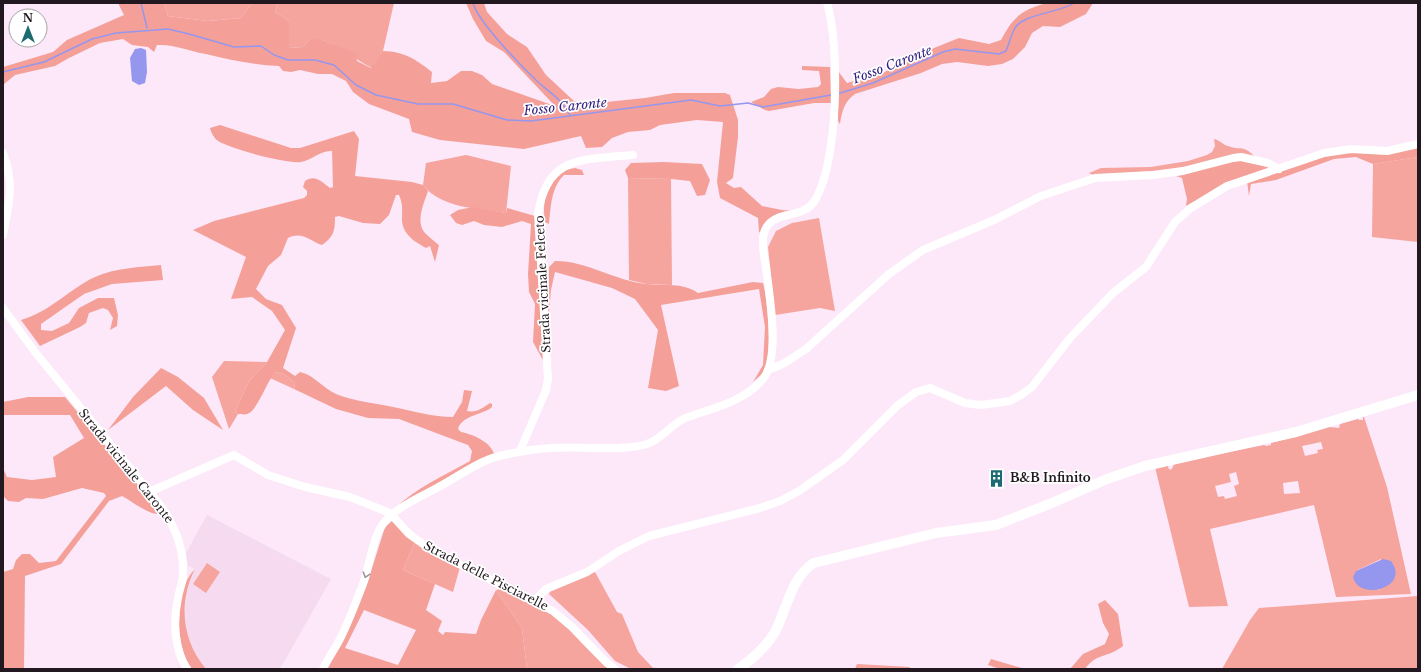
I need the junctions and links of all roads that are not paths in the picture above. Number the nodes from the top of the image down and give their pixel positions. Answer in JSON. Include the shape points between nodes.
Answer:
{"nodes":[{"id":1,"x":827,"y":3,"type":"edge"},
{"id":2,"x":1418,"y":144,"type":"edge"},
{"id":3,"x":3,"y":154,"type":"edge"},
{"id":4,"x":633,"y":155,"type":"dead end"},
{"id":5,"x":1279,"y":170,"type":"junction"},
{"id":6,"x":3,"y":235,"type":"edge"},
{"id":7,"x":3,"y":308,"type":"edge"},
{"id":8,"x":768,"y":370,"type":"junction"},
{"id":9,"x":1418,"y":395,"type":"edge"},
{"id":10,"x":520,"y":451,"type":"junction"},
{"id":11,"x":149,"y":492,"type":"junction"},
{"id":12,"x":393,"y":515,"type":"junction"},
{"id":13,"x":535,"y":600,"type":"junction"},
{"id":14,"x":324,"y":666,"type":"edge"},
{"id":15,"x":187,"y":669,"type":"edge"},
{"id":16,"x":615,"y":669,"type":"edge"},
{"id":17,"x":738,"y":669,"type":"edge"}],
"edges":[{"from":1,"to":8,"type":"street","via":[[831,21],[834,77],[830,154],[815,200],[803,212],[771,222],[765,230],[764,249],[772,340]]},
{"from":2,"to":5,"type":"street","via":[[1375,152],[1336,150]]},
{"from":3,"to":6,"type":"street","via":[[9,169],[11,193]]},
{"from":4,"to":10,"type":"street","name":"Strada vicinale Felceto","via":[[592,159],[565,166],[554,173],[544,190],[538,214],[548,379],[546,390]]},
{"from":5,"to":8,"type":"street","via":[[1268,163],[1241,157],[1183,171],[1095,178],[1041,196],[994,220],[923,250],[889,274],[806,349],[783,364]]},
{"from":5,"to":13,"type":"street","via":[[1227,186],[1183,214],[1146,267],[1114,293],[1070,338],[1032,387],[1021,395],[1010,400],[973,405],[937,390],[923,388],[908,396],[843,460],[780,501],[649,536],[619,551],[588,572],[546,589]]},
{"from":7,"to":11,"type":"street","name":"Strada vicinale Caronte","via":[[35,352]]},
{"from":8,"to":10,"type":"street","via":[[754,387],[738,398],[681,420],[656,440],[646,444],[618,448]]},
{"from":9,"to":17,"type":"main road","via":[[1296,432],[1145,466],[996,525],[936,533],[814,563],[799,576],[770,639],[755,657]]},
{"from":10,"to":12,"type":"street","via":[[486,460]]},
{"from":11,"to":12,"type":"street","name":"Strada delle Pisciarelle","via":[[234,455],[268,475],[305,487],[350,496]]},
{"from":11,"to":15,"type":"street","name":"Strada vicinale Caronte","via":[[176,530],[181,547],[183,575],[175,628],[180,656]]},
{"from":12,"to":13,"type":"street","name":"Strada delle Pisciarelle","via":[[409,534],[433,551]]},
{"from":12,"to":14,"type":"street","one_way":true,"via":[[381,526],[364,581],[342,634]]},
{"from":13,"to":16,"type":"street","name":"Strada delle Pisciarelle","via":[[563,619]]}]}
